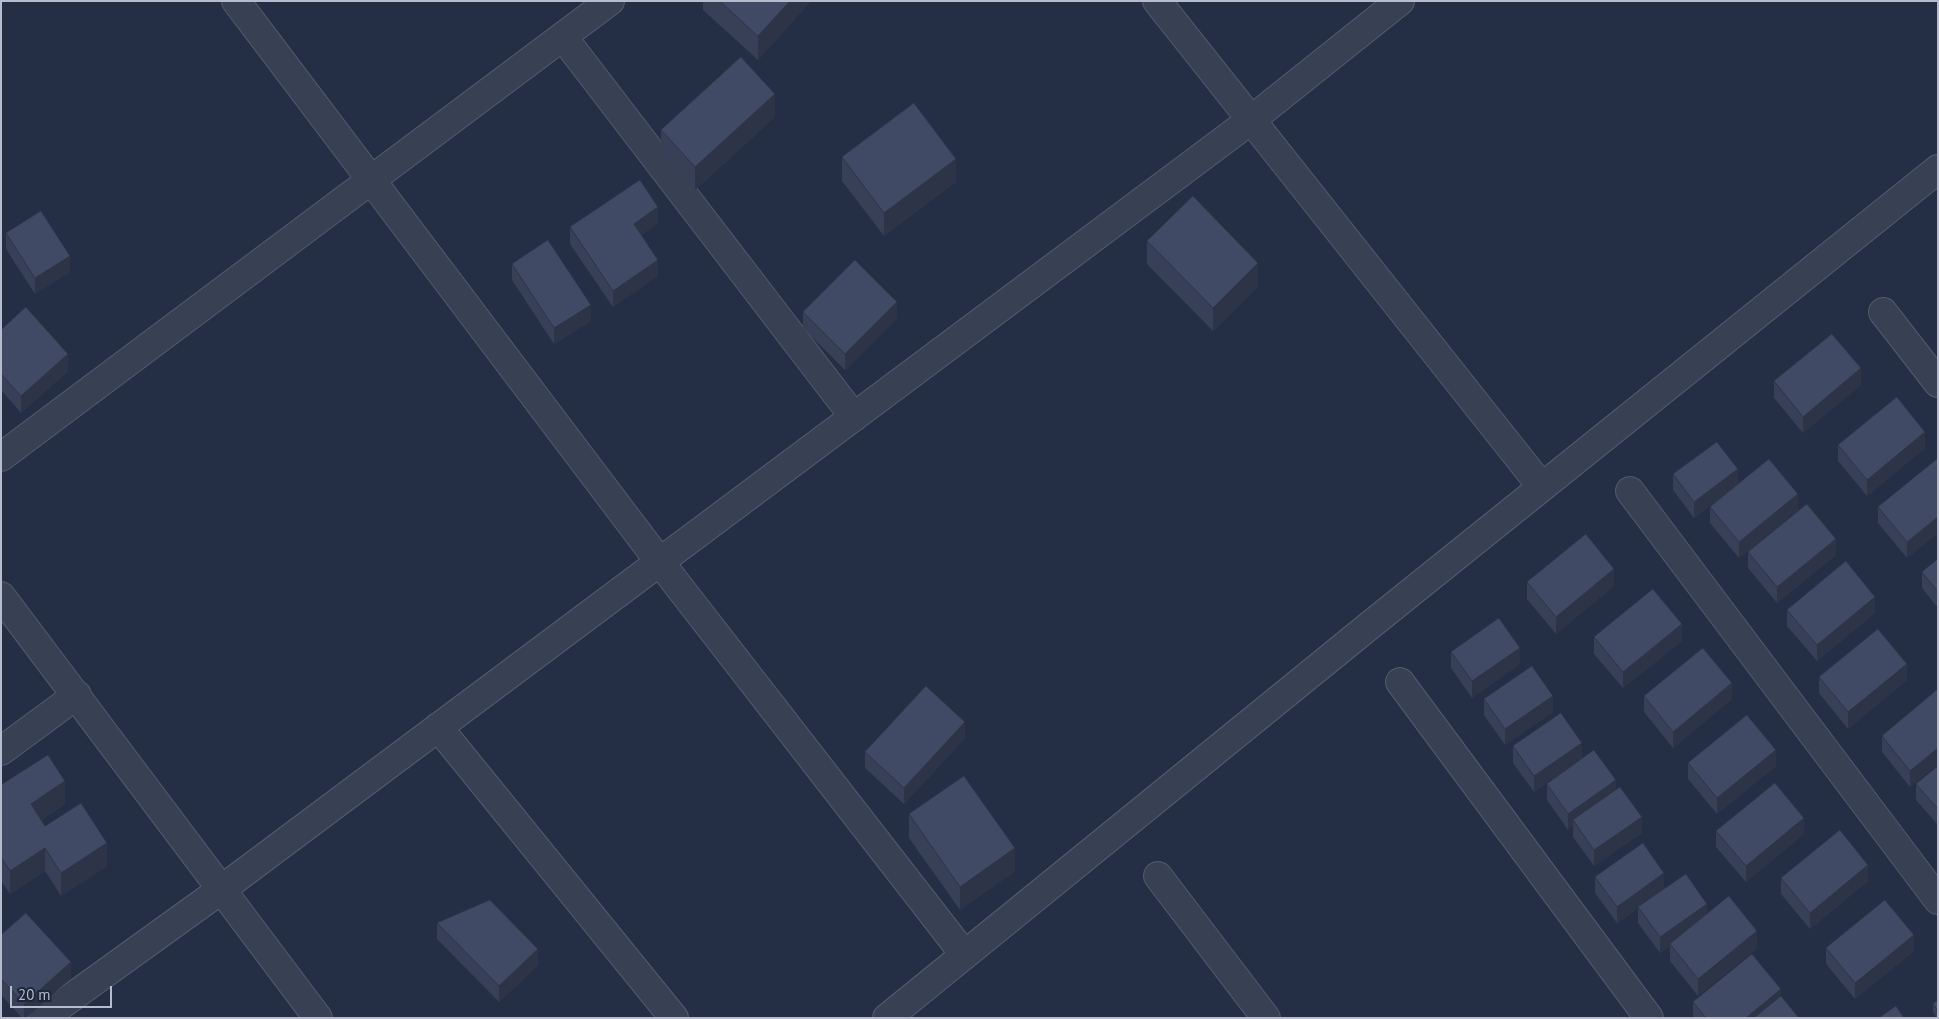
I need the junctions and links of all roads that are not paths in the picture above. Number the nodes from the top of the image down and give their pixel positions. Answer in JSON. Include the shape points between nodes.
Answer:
{"nodes":[{"id":1,"x":236,"y":1,"type":"edge"},
{"id":2,"x":610,"y":1,"type":"edge"},
{"id":3,"x":1157,"y":1,"type":"edge"},
{"id":4,"x":1400,"y":1,"type":"edge"},
{"id":5,"x":563,"y":37,"type":"junction"},
{"id":6,"x":1252,"y":120,"type":"junction"},
{"id":7,"x":1938,"y":169,"type":"edge"},
{"id":8,"x":370,"y":180,"type":"junction"},
{"id":9,"x":1883,"y":312,"type":"dead end"},
{"id":10,"x":1938,"y":383,"type":"edge"},
{"id":11,"x":854,"y":417,"type":"junction"},
{"id":12,"x":1,"y":457,"type":"edge"},
{"id":13,"x":1542,"y":487,"type":"junction"},
{"id":14,"x":1630,"y":491,"type":"dead end"},
{"id":15,"x":659,"y":562,"type":"junction"},
{"id":16,"x":1,"y":596,"type":"edge"},
{"id":17,"x":1400,"y":682,"type":"dead end"},
{"id":18,"x":77,"y":695,"type":"junction"},
{"id":19,"x":438,"y":727,"type":"junction"},
{"id":20,"x":1,"y":751,"type":"edge"},
{"id":21,"x":1158,"y":876,"type":"dead end"},
{"id":22,"x":222,"y":889,"type":"junction"},
{"id":23,"x":1938,"y":900,"type":"edge"},
{"id":24,"x":964,"y":954,"type":"junction"},
{"id":25,"x":43,"y":1018,"type":"edge"},
{"id":26,"x":318,"y":1018,"type":"edge"},
{"id":27,"x":674,"y":1018,"type":"edge"},
{"id":28,"x":887,"y":1018,"type":"edge"},
{"id":29,"x":1266,"y":1018,"type":"edge"},
{"id":30,"x":1649,"y":1018,"type":"edge"}],
"edges":[{"from":1,"to":8,"type":"street"},
{"from":2,"to":5,"type":"street"},
{"from":3,"to":6,"type":"street"},
{"from":4,"to":6,"type":"street"},
{"from":5,"to":8,"type":"street"},
{"from":5,"to":11,"type":"street"},
{"from":6,"to":11,"type":"street"},
{"from":6,"to":13,"type":"street"},
{"from":7,"to":13,"type":"street"},
{"from":8,"to":12,"type":"street"},
{"from":8,"to":15,"type":"street"},
{"from":9,"to":10,"type":"street"},
{"from":11,"to":15,"type":"street"},
{"from":13,"to":24,"type":"street"},
{"from":14,"to":23,"type":"street"},
{"from":15,"to":19,"type":"street"},
{"from":15,"to":24,"type":"street"},
{"from":16,"to":18,"type":"street"},
{"from":17,"to":30,"type":"street"},
{"from":18,"to":20,"type":"street"},
{"from":18,"to":22,"type":"street"},
{"from":19,"to":22,"type":"street"},
{"from":19,"to":27,"type":"street"},
{"from":21,"to":29,"type":"street"},
{"from":22,"to":25,"type":"street"},
{"from":22,"to":26,"type":"street"},
{"from":24,"to":28,"type":"street"}]}
